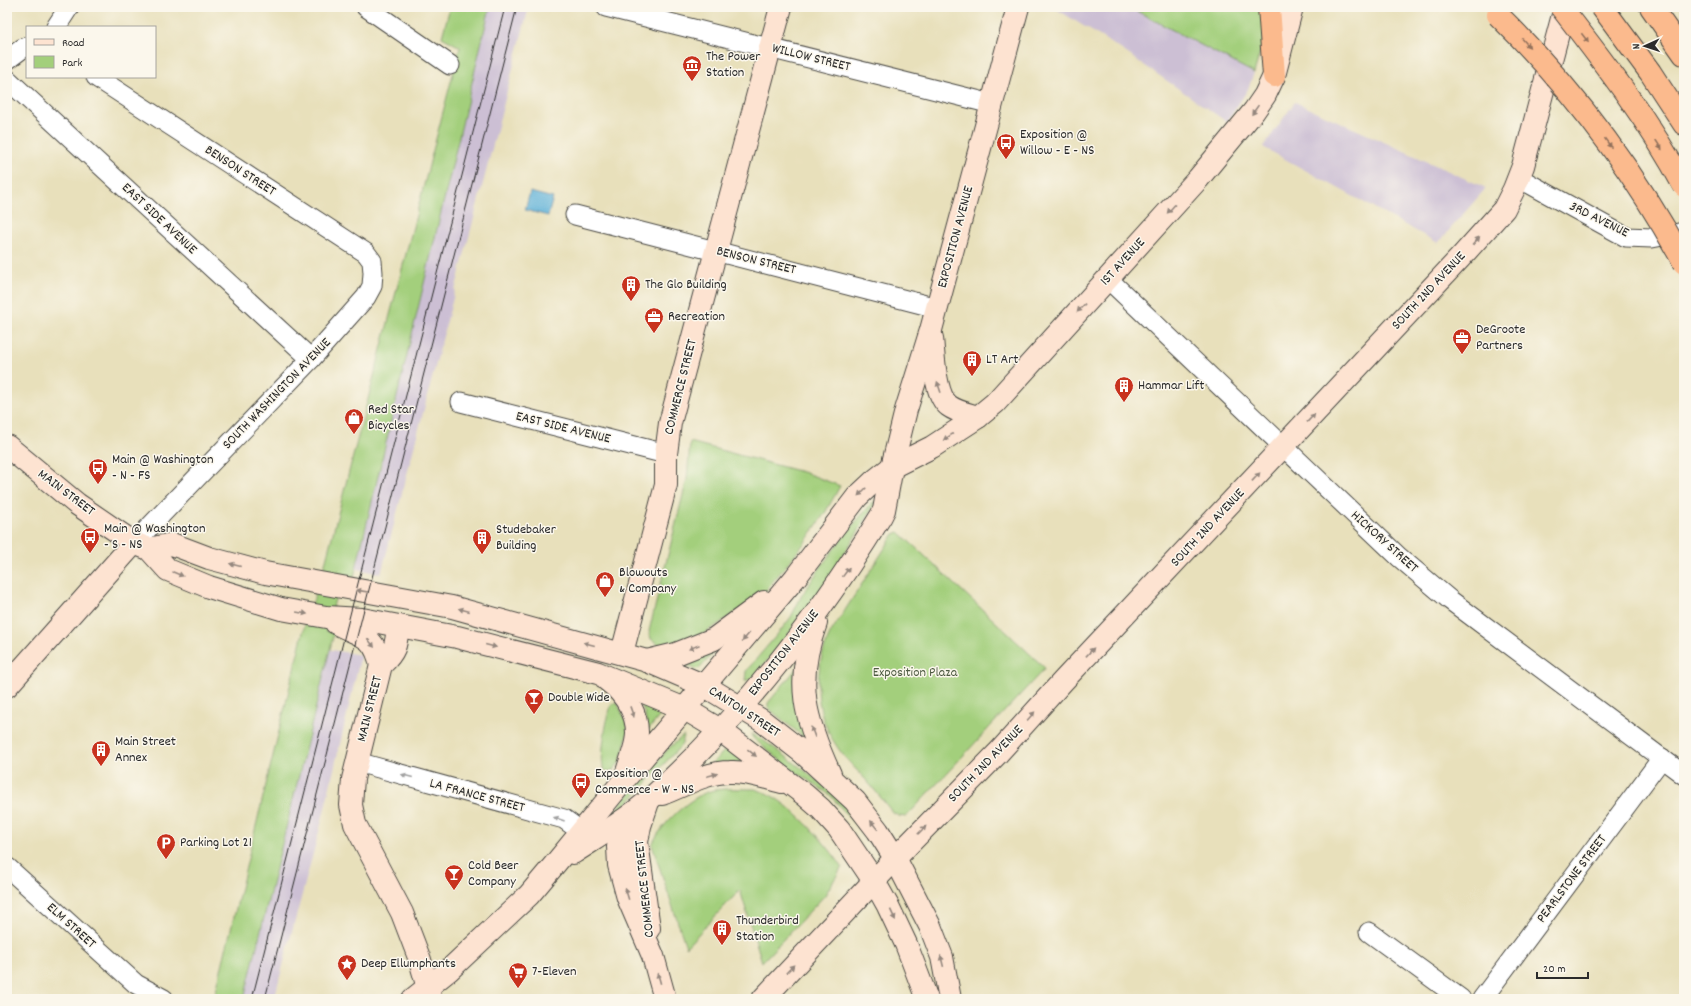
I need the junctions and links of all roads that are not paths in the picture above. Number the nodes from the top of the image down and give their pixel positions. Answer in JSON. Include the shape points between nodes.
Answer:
{"nodes":[{"id":1,"x":68,"y":7,"type":"edge"},
{"id":2,"x":366,"y":7,"type":"edge"},
{"id":3,"x":606,"y":7,"type":"edge"},
{"id":4,"x":781,"y":7,"type":"edge"},
{"id":5,"x":1018,"y":7,"type":"edge"},
{"id":6,"x":1269,"y":7,"type":"edge"},
{"id":7,"x":1292,"y":7,"type":"edge"},
{"id":8,"x":1561,"y":7,"type":"edge"},
{"id":9,"x":1565,"y":7,"type":"edge"},
{"id":10,"x":1602,"y":7,"type":"edge"},
{"id":11,"x":1620,"y":7,"type":"edge"},
{"id":12,"x":1651,"y":7,"type":"edge"},
{"id":13,"x":1494,"y":11,"type":"edge"},
{"id":14,"x":57,"y":26,"type":"edge"},
{"id":15,"x":26,"y":48,"type":"edge"},
{"id":16,"x":770,"y":48,"type":"junction"},
{"id":17,"x":1684,"y":54,"type":"edge"},
{"id":18,"x":7,"y":60,"type":"edge"},
{"id":19,"x":450,"y":64,"type":"dead end"},
{"id":20,"x":1274,"y":76,"type":"junction"},
{"id":21,"x":98,"y":78,"type":"edge"},
{"id":22,"x":7,"y":79,"type":"edge"},
{"id":23,"x":1684,"y":100,"type":"edge"},
{"id":24,"x":992,"y":104,"type":"junction"},
{"id":25,"x":1684,"y":124,"type":"edge"},
{"id":26,"x":1519,"y":178,"type":"junction"},
{"id":27,"x":1684,"y":186,"type":"edge"},
{"id":28,"x":574,"y":215,"type":"dead end"},
{"id":29,"x":1684,"y":232,"type":"edge"},
{"id":30,"x":716,"y":251,"type":"junction"},
{"id":31,"x":1684,"y":263,"type":"edge"},
{"id":32,"x":373,"y":273,"type":"joint"},
{"id":33,"x":1108,"y":279,"type":"junction"},
{"id":34,"x":937,"y":308,"type":"junction"},
{"id":35,"x":931,"y":330,"type":"junction"},
{"id":36,"x":311,"y":359,"type":"junction"},
{"id":37,"x":460,"y":402,"type":"dead end"},
{"id":38,"x":978,"y":417,"type":"junction"},
{"id":39,"x":7,"y":446,"type":"edge"},
{"id":40,"x":1284,"y":446,"type":"junction"},
{"id":41,"x":666,"y":454,"type":"junction"},
{"id":42,"x":892,"y":467,"type":"junction"},
{"id":43,"x":142,"y":546,"type":"junction"},
{"id":44,"x":795,"y":578,"type":"junction"},
{"id":45,"x":823,"y":603,"type":"junction"},
{"id":46,"x":326,"y":617,"type":"junction"},
{"id":47,"x":398,"y":626,"type":"junction"},
{"id":48,"x":622,"y":653,"type":"junction"},
{"id":49,"x":647,"y":661,"type":"junction"},
{"id":50,"x":381,"y":665,"type":"junction"},
{"id":51,"x":598,"y":673,"type":"junction"},
{"id":52,"x":7,"y":686,"type":"edge"},
{"id":53,"x":704,"y":686,"type":"junction"},
{"id":54,"x":741,"y":707,"type":"junction"},
{"id":55,"x":685,"y":709,"type":"junction"},
{"id":56,"x":720,"y":730,"type":"junction"},
{"id":57,"x":1662,"y":758,"type":"junction"},
{"id":58,"x":357,"y":762,"type":"junction"},
{"id":59,"x":1684,"y":775,"type":"edge"},
{"id":60,"x":624,"y":780,"type":"junction"},
{"id":61,"x":833,"y":781,"type":"junction"},
{"id":62,"x":790,"y":785,"type":"junction"},
{"id":63,"x":650,"y":800,"type":"junction"},
{"id":64,"x":624,"y":820,"type":"junction"},
{"id":65,"x":586,"y":837,"type":"junction"},
{"id":66,"x":895,"y":858,"type":"junction"},
{"id":67,"x":7,"y":867,"type":"edge"},
{"id":68,"x":874,"y":880,"type":"junction"},
{"id":69,"x":1369,"y":932,"type":"dead end"},
{"id":70,"x":653,"y":956,"type":"junction"},
{"id":71,"x":141,"y":992,"type":"edge"},
{"id":72,"x":424,"y":995,"type":"edge"},
{"id":73,"x":763,"y":998,"type":"edge"},
{"id":74,"x":164,"y":999,"type":"edge"},
{"id":75,"x":665,"y":999,"type":"edge"},
{"id":76,"x":927,"y":999,"type":"edge"},
{"id":77,"x":950,"y":999,"type":"edge"},
{"id":78,"x":1460,"y":999,"type":"edge"},
{"id":79,"x":1482,"y":999,"type":"edge"}],
"edges":[{"from":1,"to":14,"type":"street"},
{"from":2,"to":19,"type":"street"},
{"from":3,"to":16,"type":"street","name":"WILLOW STREET"},
{"from":4,"to":16,"type":"main road","name":"COMMERCE STREET"},
{"from":5,"to":24,"type":"main road","name":"EXPOSITION AVENUE"},
{"from":6,"to":20,"type":"highway"},
{"from":7,"to":20,"type":"main road","name":"1ST AVENUE"},
{"from":8,"to":27,"type":"highway","one_way":true,"bridge":true,"via":[[1621,85]]},
{"from":9,"to":26,"type":"main road","name":"SOUTH 2ND AVENUE"},
{"from":10,"to":25,"type":"highway","via":[[1650,72]]},
{"from":11,"to":23,"type":"highway"},
{"from":12,"to":17,"type":"highway"},
{"from":13,"to":31,"type":"highway","one_way":true,"bridge":true,"via":[[1521,37],[1587,114],[1642,189]]},
{"from":15,"to":18,"type":"street"},
{"from":16,"to":24,"type":"street","name":"WILLOW STREET"},
{"from":16,"to":30,"type":"main road","name":"COMMERCE STREET"},
{"from":20,"to":33,"type":"main road","name":"1ST AVENUE","one_way":true,"via":[[1254,111],[1198,179]]},
{"from":21,"to":32,"type":"street","name":"BENSON STREET","via":[[366,253],[372,261]]},
{"from":22,"to":36,"type":"street","name":"EAST SIDE AVENUE"},
{"from":24,"to":34,"type":"main road","name":"EXPOSITION AVENUE"},
{"from":26,"to":29,"type":"street","name":"3RD AVENUE","via":[[1626,236],[1652,238]]},
{"from":40,"to":26,"type":"main road","name":"SOUTH 2ND AVENUE","one_way":true,"via":[[1504,209]]},
{"from":28,"to":30,"type":"street","name":"BENSON STREET"},
{"from":30,"to":34,"type":"street","name":"BENSON STREET"},
{"from":30,"to":41,"type":"main road","name":"COMMERCE STREET","via":[[670,423]]},
{"from":32,"to":36,"type":"street","name":"SOUTH WASHINGTON AVENUE","via":[[372,286],[366,297]]},
{"from":33,"to":38,"type":"main road","name":"1ST AVENUE","one_way":true,"via":[[995,403]]},
{"from":33,"to":40,"type":"street","name":"HICKORY STREET"},
{"from":34,"to":35,"type":"main road","name":"EXPOSITION AVENUE"},
{"from":38,"to":35,"type":"main road","one_way":true,"via":[[949,406],[943,399],[936,379]]},
{"from":35,"to":42,"type":"main road","name":"EXPOSITION AVENUE","via":[[906,410]]},
{"from":36,"to":43,"type":"street","name":"SOUTH WASHINGTON AVENUE"},
{"from":37,"to":41,"type":"street","name":"EAST SIDE AVENUE"},
{"from":38,"to":42,"type":"main road","name":"1ST AVENUE","one_way":true,"via":[[932,448]]},
{"from":39,"to":43,"type":"main road","name":"MAIN STREET","via":[[78,504]]},
{"from":40,"to":57,"type":"street","name":"HICKORY STREET","via":[[1399,557],[1450,600]]},
{"from":66,"to":40,"type":"main road","name":"SOUTH 2ND AVENUE","one_way":true,"via":[[998,753]]},
{"from":41,"to":48,"type":"main road","name":"COMMERCE STREET","via":[[666,485]]},
{"from":42,"to":44,"type":"main road","name":"EXPOSITION AVENUE","one_way":true,"via":[[857,497]]},
{"from":45,"to":42,"type":"main road","name":"EXPOSITION AVENUE","one_way":true,"via":[[852,564],[881,516]]},
{"from":43,"to":46,"type":"main road","name":"MAIN STREET","one_way":true,"via":[[168,570],[209,587],[281,609]]},
{"from":48,"to":43,"type":"main road","name":"CANTON STREET","one_way":true,"via":[[452,607],[265,573],[209,558],[172,544]]},
{"from":43,"to":52,"type":"main road"},
{"from":44,"to":49,"type":"main road","one_way":true,"via":[[714,639],[676,654]]},
{"from":44,"to":53,"type":"main road","name":"EXPOSITION AVENUE","one_way":true},
{"from":45,"to":54,"type":"main road","name":"EXPOSITION AVENUE","via":[[791,648]]},
{"from":61,"to":45,"type":"main road","one_way":true,"via":[[810,725],[804,696],[804,667],[808,645]]},
{"from":46,"to":47,"type":"main road","name":"MAIN STREET","via":[[362,619]]},
{"from":46,"to":50,"type":"main road","one_way":true,"via":[[367,638],[377,652]]},
{"from":47,"to":50,"type":"main road","name":"MAIN STREET","via":[[392,655]]},
{"from":47,"to":51,"type":"main road","name":"CANTON STREET","one_way":true,"via":[[457,637]]},
{"from":48,"to":49,"type":"main road","name":"CANTON STREET"},
{"from":49,"to":53,"type":"main road","name":"CANTON STREET"},
{"from":50,"to":58,"type":"main road","name":"MAIN STREET"},
{"from":51,"to":55,"type":"main road","name":"CANTON STREET"},
{"from":51,"to":60,"type":"main road","one_way":true,"via":[[625,697],[636,725],[636,741]]},
{"from":53,"to":54,"type":"main road","name":"CANTON STREET"},
{"from":53,"to":55,"type":"main road","name":"EXPOSITION AVENUE"},
{"from":54,"to":56,"type":"main road","name":"EXPOSITION AVENUE"},
{"from":54,"to":61,"type":"main road","name":"CANTON STREET","via":[[774,730]]},
{"from":55,"to":56,"type":"main road","name":"CANTON STREET"},
{"from":55,"to":60,"type":"main road","name":"EXPOSITION AVENUE"},
{"from":56,"to":62,"type":"main road","name":"CANTON STREET","one_way":true},
{"from":56,"to":63,"type":"main road","name":"EXPOSITION AVENUE"},
{"from":57,"to":59,"type":"street","name":"HICKORY STREET"},
{"from":57,"to":79,"type":"street","name":"PEARLSTONE STREET"},
{"from":65,"to":58,"type":"street","name":"LA FRANCE STREET","one_way":true,"via":[[564,819]]},
{"from":58,"to":72,"type":"main road","name":"MAIN STREET","via":[[351,805],[355,824],[402,913],[420,960]]},
{"from":60,"to":65,"type":"main road","name":"EXPOSITION AVENUE"},
{"from":66,"to":61,"type":"main road","name":"CANTON STREET","one_way":true,"via":[[869,819]]},
{"from":63,"to":62,"type":"main road","one_way":true,"via":[[701,778],[730,772],[752,774]]},
{"from":62,"to":68,"type":"main road","name":"CANTON STREET","via":[[821,808],[853,848]]},
{"from":63,"to":64,"type":"main road","name":"EXPOSITION AVENUE"},
{"from":63,"to":70,"type":"main road","name":"COMMERCE STREET","via":[[640,826],[638,842]]},
{"from":64,"to":65,"type":"main road","name":"EXPOSITION AVENUE"},
{"from":70,"to":64,"type":"main road","name":"COMMERCE STREET","one_way":true,"via":[[628,898],[619,865],[618,847]]},
{"from":65,"to":72,"type":"main road","name":"EXPOSITION AVENUE"},
{"from":66,"to":68,"type":"main road","name":"SOUTH 2ND AVENUE"},
{"from":77,"to":66,"type":"main road","name":"CANTON STREET","one_way":true,"via":[[942,957],[930,926]]},
{"from":67,"to":71,"type":"street","name":"ELM STREET"},
{"from":73,"to":68,"type":"main road","name":"SOUTH 2ND AVENUE","one_way":true},
{"from":68,"to":76,"type":"main road","name":"CANTON STREET","one_way":true,"via":[[906,944]]},
{"from":69,"to":78,"type":"street"},
{"from":75,"to":70,"type":"main road","name":"COMMERCE STREET","one_way":true},
{"from":71,"to":74,"type":"street","name":"ELM STREET"}]}
